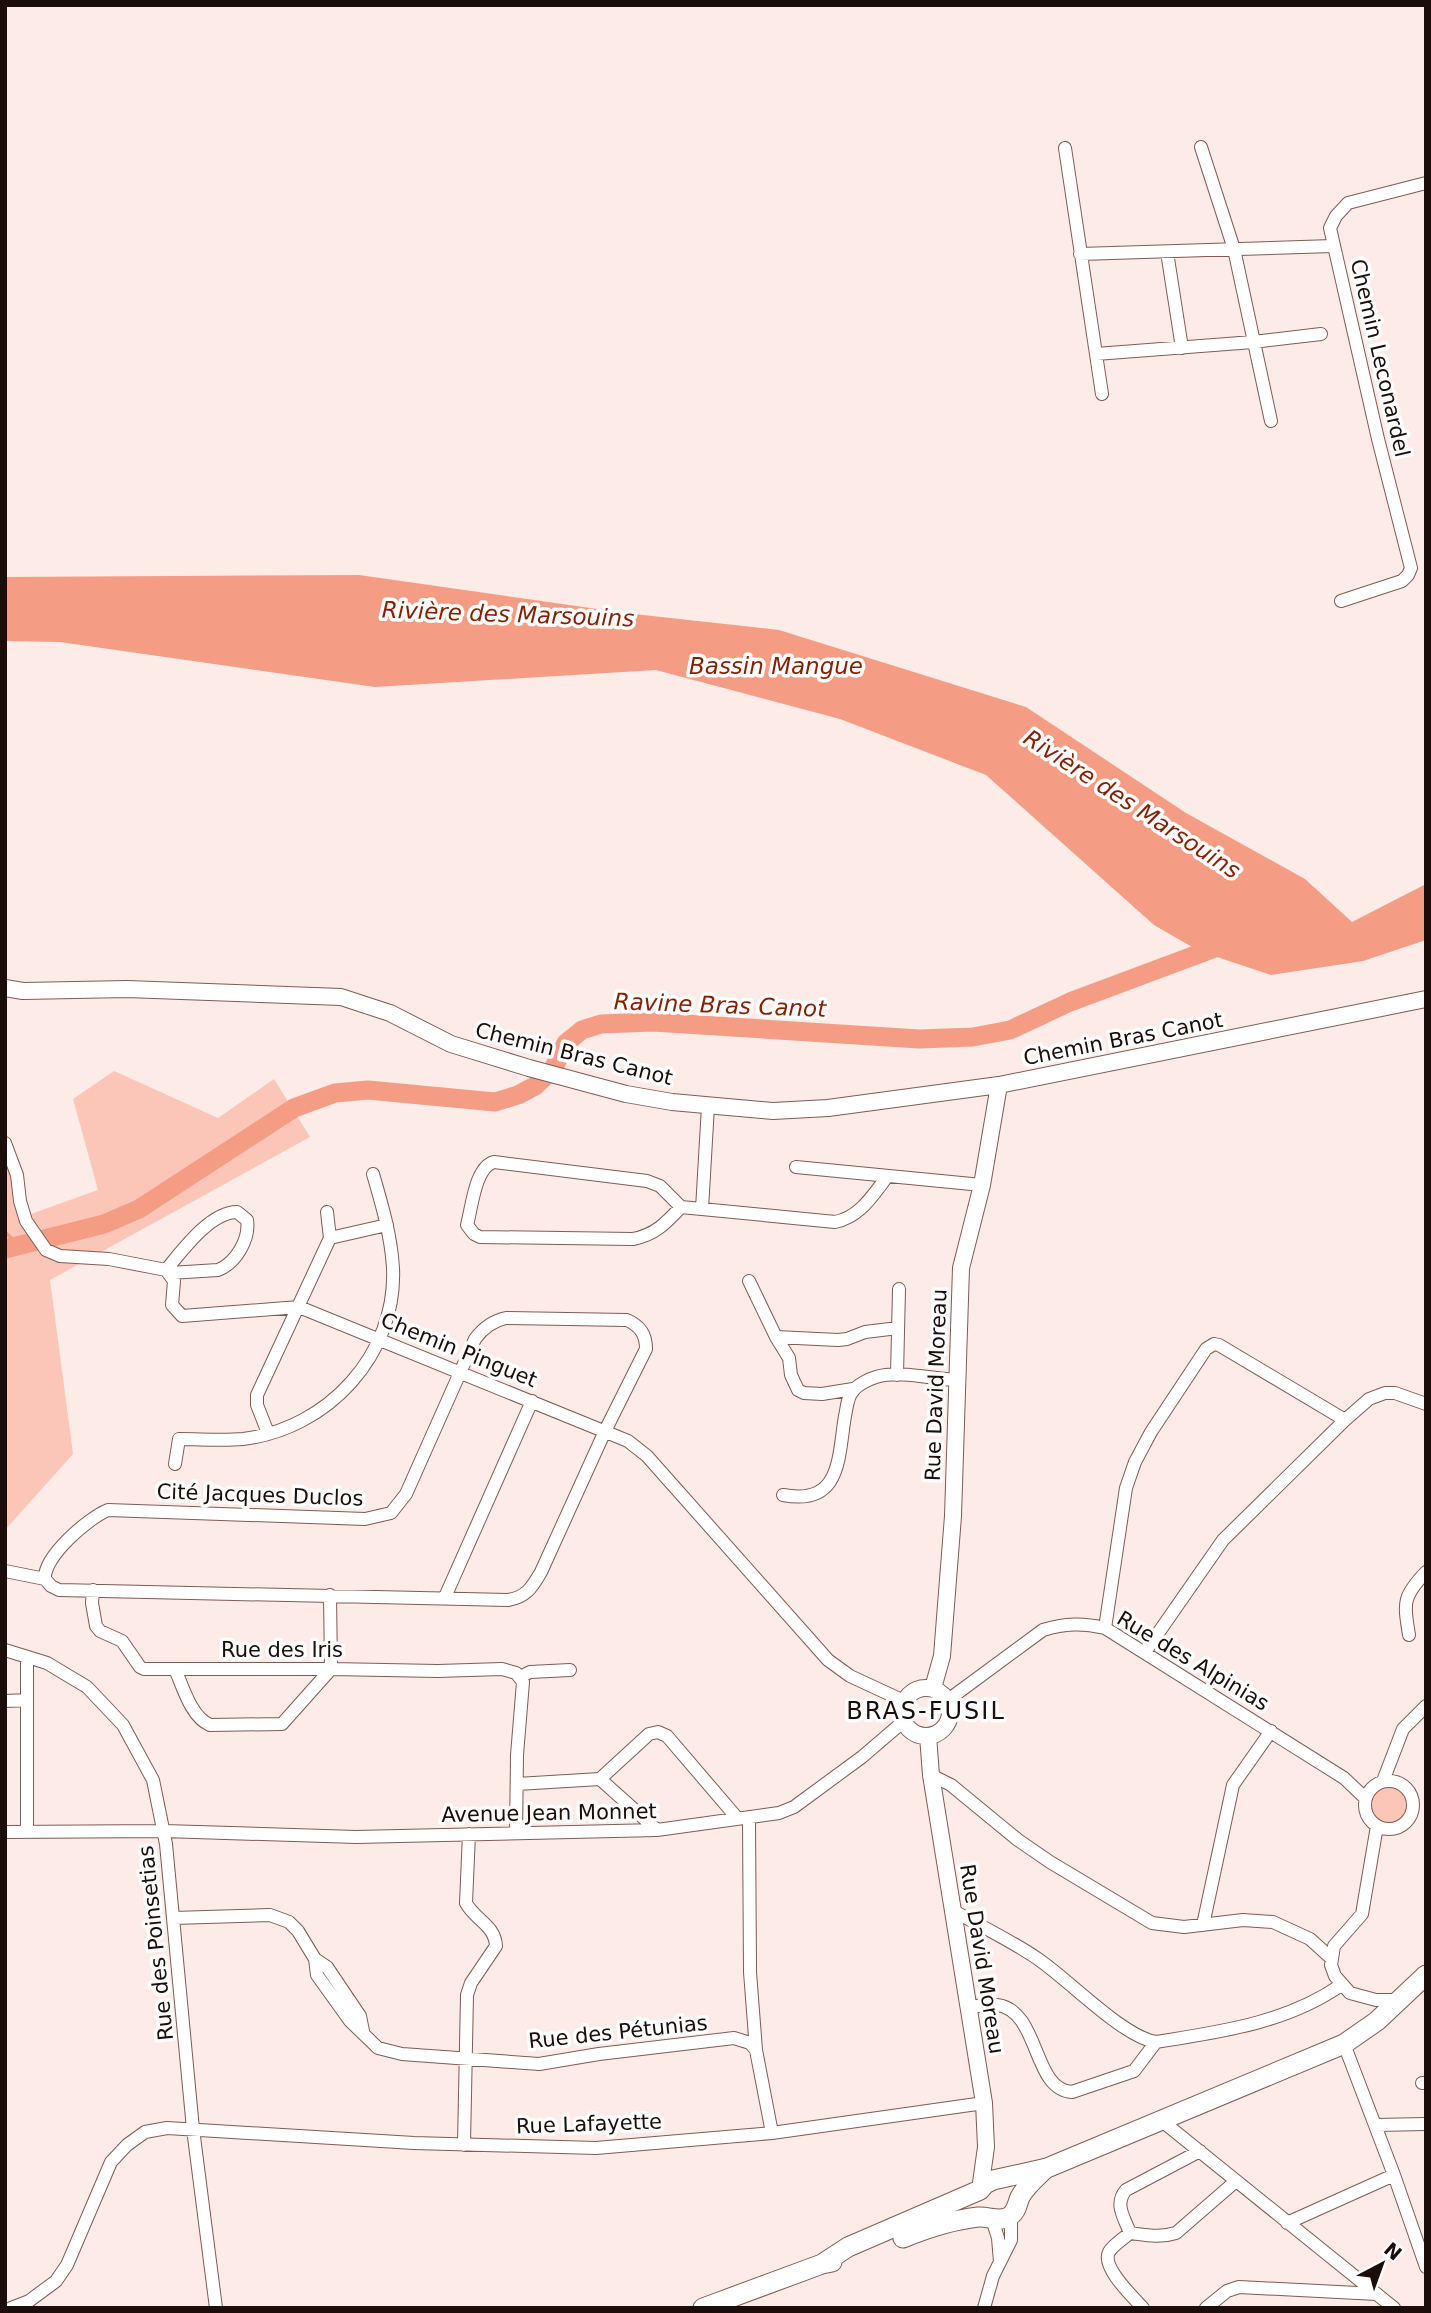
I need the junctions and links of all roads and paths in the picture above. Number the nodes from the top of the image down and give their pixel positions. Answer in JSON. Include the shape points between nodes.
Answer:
{"nodes":[{"id":1,"x":1202,"y":147,"type":"dead end"},
{"id":2,"x":1065,"y":148,"type":"dead end"},
{"id":3,"x":1426,"y":183,"type":"edge"},
{"id":4,"x":1334,"y":246,"type":"junction"},
{"id":5,"x":1234,"y":249,"type":"junction"},
{"id":6,"x":1167,"y":252,"type":"junction"},
{"id":7,"x":1080,"y":254,"type":"junction"},
{"id":8,"x":1321,"y":334,"type":"dead end"},
{"id":9,"x":1253,"y":342,"type":"junction"},
{"id":10,"x":1182,"y":348,"type":"junction"},
{"id":11,"x":1096,"y":354,"type":"junction"},
{"id":12,"x":1102,"y":394,"type":"dead end"},
{"id":13,"x":1271,"y":421,"type":"dead end"},
{"id":14,"x":1341,"y":600,"type":"dead end"},
{"id":15,"x":5,"y":988,"type":"edge"},
{"id":16,"x":1426,"y":999,"type":"edge"},
{"id":17,"x":999,"y":1085,"type":"junction"},
{"id":18,"x":708,"y":1106,"type":"junction"},
{"id":19,"x":5,"y":1143,"type":"edge"},
{"id":20,"x":796,"y":1167,"type":"dead end"},
{"id":21,"x":373,"y":1174,"type":"dead end"},
{"id":22,"x":887,"y":1177,"type":"junction"},
{"id":23,"x":982,"y":1185,"type":"junction"},
{"id":24,"x":681,"y":1207,"type":"junction"},
{"id":25,"x":702,"y":1209,"type":"junction"},
{"id":26,"x":327,"y":1212,"type":"dead end"},
{"id":27,"x":387,"y":1225,"type":"junction"},
{"id":28,"x":330,"y":1238,"type":"junction"},
{"id":29,"x":168,"y":1271,"type":"junction"},
{"id":30,"x":749,"y":1281,"type":"dead end"},
{"id":31,"x":899,"y":1289,"type":"dead end"},
{"id":32,"x":299,"y":1307,"type":"junction"},
{"id":33,"x":898,"y":1328,"type":"junction"},
{"id":34,"x":776,"y":1337,"type":"junction"},
{"id":35,"x":381,"y":1339,"type":"junction"},
{"id":36,"x":459,"y":1371,"type":"junction"},
{"id":37,"x":897,"y":1375,"type":"junction"},
{"id":38,"x":957,"y":1380,"type":"junction"},
{"id":39,"x":853,"y":1389,"type":"junction"},
{"id":40,"x":532,"y":1401,"type":"junction"},
{"id":41,"x":1426,"y":1404,"type":"edge"},
{"id":42,"x":1345,"y":1420,"type":"junction"},
{"id":43,"x":605,"y":1431,"type":"junction"},
{"id":44,"x":268,"y":1433,"type":"junction"},
{"id":45,"x":176,"y":1464,"type":"dead end"},
{"id":46,"x":783,"y":1495,"type":"dead end"},
{"id":47,"x":5,"y":1570,"type":"edge"},
{"id":48,"x":1426,"y":1572,"type":"edge"},
{"id":49,"x":45,"y":1579,"type":"junction"},
{"id":50,"x":93,"y":1590,"type":"junction"},
{"id":51,"x":330,"y":1595,"type":"junction"},
{"id":52,"x":445,"y":1597,"type":"junction"},
{"id":53,"x":1105,"y":1629,"type":"junction"},
{"id":54,"x":1409,"y":1636,"type":"dead end"},
{"id":55,"x":5,"y":1650,"type":"edge"},
{"id":56,"x":1145,"y":1652,"type":"junction"},
{"id":57,"x":27,"y":1657,"type":"junction"},
{"id":58,"x":175,"y":1669,"type":"junction"},
{"id":59,"x":331,"y":1669,"type":"junction"},
{"id":60,"x":570,"y":1670,"type":"dead end"},
{"id":61,"x":520,"y":1677,"type":"junction"},
{"id":62,"x":933,"y":1688,"type":"junction"},
{"id":63,"x":27,"y":1700,"type":"junction"},
{"id":64,"x":948,"y":1700,"type":"junction"},
{"id":65,"x":5,"y":1701,"type":"edge"},
{"id":66,"x":904,"y":1701,"type":"junction"},
{"id":67,"x":1426,"y":1706,"type":"edge"},
{"id":68,"x":904,"y":1721,"type":"junction"},
{"id":69,"x":1271,"y":1731,"type":"junction"},
{"id":70,"x":928,"y":1736,"type":"junction"},
{"id":71,"x":1392,"y":1756,"type":"junction"},
{"id":72,"x":931,"y":1775,"type":"junction"},
{"id":73,"x":1344,"y":1778,"type":"junction"},
{"id":74,"x":600,"y":1779,"type":"junction"},
{"id":75,"x":1399,"y":1782,"type":"junction"},
{"id":76,"x":1379,"y":1783,"type":"junction"},
{"id":77,"x":517,"y":1784,"type":"junction"},
{"id":78,"x":1365,"y":1798,"type":"junction"},
{"id":79,"x":744,"y":1818,"type":"junction"},
{"id":80,"x":1382,"y":1827,"type":"junction"},
{"id":81,"x":657,"y":1830,"type":"junction"},
{"id":82,"x":27,"y":1831,"type":"junction"},
{"id":83,"x":164,"y":1831,"type":"junction"},
{"id":84,"x":5,"y":1832,"type":"edge"},
{"id":85,"x":516,"y":1832,"type":"junction"},
{"id":86,"x":469,"y":1834,"type":"junction"},
{"id":87,"x":954,"y":1911,"type":"junction"},
{"id":88,"x":173,"y":1918,"type":"junction"},
{"id":89,"x":1203,"y":1925,"type":"junction"},
{"id":90,"x":1331,"y":1958,"type":"junction"},
{"id":91,"x":1426,"y":1975,"type":"edge"},
{"id":92,"x":1341,"y":1985,"type":"junction"},
{"id":93,"x":1426,"y":1991,"type":"edge"},
{"id":94,"x":1399,"y":2000,"type":"junction"},
{"id":95,"x":969,"y":2007,"type":"junction"},
{"id":96,"x":1377,"y":2021,"type":"junction"},
{"id":97,"x":1156,"y":2042,"type":"junction"},
{"id":98,"x":1344,"y":2044,"type":"junction"},
{"id":99,"x":756,"y":2050,"type":"junction"},
{"id":100,"x":465,"y":2060,"type":"junction"},
{"id":101,"x":984,"y":2103,"type":"junction"},
{"id":102,"x":1162,"y":2121,"type":"junction"},
{"id":103,"x":1426,"y":2124,"type":"edge"},
{"id":104,"x":1375,"y":2125,"type":"junction"},
{"id":105,"x":193,"y":2129,"type":"junction"},
{"id":106,"x":772,"y":2133,"type":"junction"},
{"id":107,"x":464,"y":2145,"type":"junction"},
{"id":108,"x":986,"y":2147,"type":"junction"},
{"id":109,"x":1200,"y":2151,"type":"junction"},
{"id":110,"x":1047,"y":2168,"type":"junction"},
{"id":111,"x":1394,"y":2175,"type":"junction"},
{"id":112,"x":1001,"y":2179,"type":"junction"},
{"id":113,"x":1236,"y":2181,"type":"junction"},
{"id":114,"x":980,"y":2190,"type":"junction"},
{"id":115,"x":1003,"y":2212,"type":"junction"},
{"id":116,"x":1287,"y":2223,"type":"junction"},
{"id":117,"x":1130,"y":2233,"type":"junction"},
{"id":118,"x":1000,"y":2262,"type":"junction"},
{"id":119,"x":821,"y":2264,"type":"junction"},
{"id":120,"x":1426,"y":2267,"type":"edge"},
{"id":121,"x":1377,"y":2294,"type":"junction"},
{"id":122,"x":11,"y":2308,"type":"edge"},
{"id":123,"x":216,"y":2308,"type":"edge"},
{"id":124,"x":703,"y":2308,"type":"edge"},
{"id":125,"x":984,"y":2308,"type":"edge"},
{"id":126,"x":1143,"y":2308,"type":"edge"},
{"id":127,"x":1206,"y":2308,"type":"edge"},
{"id":128,"x":1394,"y":2308,"type":"edge"}],
"edges":[{"from":1,"to":5,"type":"street"},
{"from":2,"to":7,"type":"street"},
{"from":3,"to":4,"type":"street","name":"Chemin Leconardel","via":[[1348,203],[1331,228]]},
{"from":4,"to":5,"type":"street"},
{"from":4,"to":14,"type":"street","name":"Chemin Leconardel","via":[[1411,568],[1402,581]]},
{"from":5,"to":6,"type":"street"},
{"from":5,"to":9,"type":"street"},
{"from":6,"to":7,"type":"street"},
{"from":6,"to":10,"type":"street"},
{"from":7,"to":11,"type":"street"},
{"from":8,"to":9,"type":"street"},
{"from":9,"to":10,"type":"street"},
{"from":9,"to":13,"type":"street"},
{"from":10,"to":11,"type":"street"},
{"from":11,"to":12,"type":"street"},
{"from":15,"to":18,"type":"street","name":"Chemin Bras Canot","via":[[341,998],[390,1013],[451,1044],[529,1069],[626,1094]]},
{"from":16,"to":17,"type":"street","name":"Chemin Bras Canot"},
{"from":17,"to":18,"type":"street","name":"Chemin Bras Canot","via":[[828,1108],[773,1111]]},
{"from":17,"to":23,"type":"street","name":"Rue David Moreau"},
{"from":18,"to":25,"type":"street"},
{"from":19,"to":29,"type":"street","via":[[26,1221],[46,1250],[60,1256],[109,1258]]},
{"from":20,"to":22,"type":"street"},
{"from":21,"to":27,"type":"street"},
{"from":22,"to":23,"type":"street"},
{"from":22,"to":25,"type":"street","via":[[864,1207],[835,1222]]},
{"from":23,"to":38,"type":"street","name":"Rue David Moreau","via":[[961,1268]]},
{"from":24,"to":24,"type":"street","via":[[660,1186],[647,1181],[494,1162],[481,1170],[467,1225],[480,1237],[633,1239],[650,1235]]},
{"from":24,"to":25,"type":"street"},
{"from":26,"to":28,"type":"street"},
{"from":27,"to":28,"type":"street"},
{"from":27,"to":35,"type":"street","via":[[393,1288]]},
{"from":28,"to":32,"type":"street"},
{"from":29,"to":29,"type":"street","via":[[195,1236],[225,1214],[237,1212],[247,1220],[247,1236],[225,1267]]},
{"from":29,"to":32,"type":"street","name":"Chemin Pinguet","via":[[174,1281],[172,1305],[182,1316]]},
{"from":30,"to":34,"type":"street"},
{"from":31,"to":33,"type":"street"},
{"from":32,"to":35,"type":"street","name":"Chemin Pinguet"},
{"from":32,"to":44,"type":"street","via":[[256,1400]]},
{"from":33,"to":34,"type":"street","via":[[838,1340]]},
{"from":33,"to":37,"type":"street"},
{"from":34,"to":39,"type":"street","via":[[789,1358],[798,1390],[822,1394]]},
{"from":35,"to":36,"type":"street","name":"Chemin Pinguet"},
{"from":35,"to":44,"type":"street","via":[[353,1382],[316,1413]]},
{"from":36,"to":40,"type":"street","name":"Chemin Pinguet"},
{"from":36,"to":43,"type":"street","name":"Cité Jacques Duclos","via":[[475,1339],[497,1320],[626,1320],[642,1330],[646,1349]]},
{"from":36,"to":49,"type":"street","name":"Cité Jacques Duclos","via":[[407,1494],[391,1513],[365,1519],[108,1510],[84,1524],[47,1565]]},
{"from":37,"to":38,"type":"street"},
{"from":37,"to":39,"type":"street","via":[[873,1377]]},
{"from":38,"to":62,"type":"street","name":"Rue David Moreau","via":[[953,1516],[942,1656]]},
{"from":39,"to":46,"type":"street","via":[[829,1486],[818,1493]]},
{"from":40,"to":43,"type":"street","name":"Chemin Pinguet"},
{"from":40,"to":52,"type":"street"},
{"from":41,"to":42,"type":"street","via":[[1385,1393],[1369,1399]]},
{"from":42,"to":53,"type":"street","via":[[1219,1345],[1206,1349],[1135,1462],[1126,1488]]},
{"from":42,"to":56,"type":"street","via":[[1223,1540]]},
{"from":43,"to":52,"type":"street","name":"Cité Jacques Duclos","via":[[530,1591],[508,1600]]},
{"from":43,"to":66,"type":"street","name":"Chemin Pinguet","via":[[647,1456],[828,1660],[850,1676]]},
{"from":44,"to":45,"type":"street","via":[[243,1439],[179,1439]]},
{"from":47,"to":49,"type":"street","name":"Cité Jacques Duclos"},
{"from":48,"to":54,"type":"street","via":[[1404,1605]]},
{"from":49,"to":50,"type":"street","name":"Cité Jacques Duclos","via":[[59,1590]]},
{"from":50,"to":51,"type":"street","name":"Cité Jacques Duclos"},
{"from":50,"to":58,"type":"street","name":"Rue des Iris","via":[[93,1616],[100,1631],[122,1642],[140,1667]]},
{"from":51,"to":52,"type":"street","name":"Cité Jacques Duclos"},
{"from":51,"to":59,"type":"street"},
{"from":53,"to":56,"type":"street","name":"Rue des Alpinias"},
{"from":53,"to":64,"type":"street","name":"Rue des Alpinias","via":[[1074,1624],[1044,1630]]},
{"from":55,"to":57,"type":"street","name":"Rue des Poinsetias"},
{"from":56,"to":69,"type":"street","name":"Rue des Alpinias"},
{"from":57,"to":63,"type":"street"},
{"from":57,"to":83,"type":"street","name":"Rue des Poinsetias","via":[[73,1677],[123,1725],[153,1780]]},
{"from":58,"to":59,"type":"street","name":"Rue des Iris"},
{"from":58,"to":59,"type":"street","via":[[204,1722],[275,1725],[288,1720]]},
{"from":59,"to":61,"type":"street","name":"Rue des Iris","via":[[502,1669]]},
{"from":60,"to":61,"type":"street","name":"Rue des Iris","via":[[530,1672]]},
{"from":61,"to":77,"type":"street"},
{"from":62,"to":64,"type":"street"},
{"from":62,"to":66,"type":"street","via":[[915,1690]]},
{"from":63,"to":65,"type":"street"},
{"from":63,"to":82,"type":"street"},
{"from":64,"to":70,"type":"street","via":[[948,1722],[937,1734]]},
{"from":66,"to":68,"type":"street"},
{"from":67,"to":71,"type":"street","via":[[1404,1729]]},
{"from":68,"to":70,"type":"street","via":[[910,1731]]},
{"from":68,"to":79,"type":"street","name":"Avenue Jean Monnet","via":[[794,1807]]},
{"from":69,"to":73,"type":"street","name":"Rue des Alpinias"},
{"from":69,"to":89,"type":"street","via":[[1233,1785]]},
{"from":70,"to":72,"type":"street","name":"Rue David Moreau"},
{"from":71,"to":75,"type":"street"},
{"from":71,"to":76,"type":"street"},
{"from":72,"to":87,"type":"street","name":"Rue David Moreau"},
{"from":72,"to":89,"type":"street","via":[[951,1785],[1050,1862],[1152,1923]]},
{"from":73,"to":76,"type":"street","name":"Rue des Alpinias"},
{"from":73,"to":78,"type":"street","name":"Rue des Alpinias"},
{"from":74,"to":77,"type":"street"},
{"from":74,"to":79,"type":"street","via":[[649,1734],[657,1732],[667,1736]]},
{"from":74,"to":81,"type":"street"},
{"from":75,"to":76,"type":"street"},
{"from":75,"to":80,"type":"street","via":[[1413,1799],[1412,1814],[1402,1825]]},
{"from":76,"to":78,"type":"street"},
{"from":77,"to":85,"type":"street"},
{"from":78,"to":80,"type":"street","via":[[1368,1817]]},
{"from":79,"to":81,"type":"street","name":"Avenue Jean Monnet"},
{"from":79,"to":99,"type":"street"},
{"from":80,"to":90,"type":"street","via":[[1362,1914],[1334,1946]]},
{"from":81,"to":85,"type":"street","name":"Avenue Jean Monnet"},
{"from":82,"to":83,"type":"street","name":"Avenue Jean Monnet"},
{"from":82,"to":84,"type":"street","name":"Avenue Jean Monnet"},
{"from":83,"to":86,"type":"street","name":"Avenue Jean Monnet","via":[[356,1837]]},
{"from":83,"to":88,"type":"street","name":"Rue des Poinsetias"},
{"from":85,"to":86,"type":"street","name":"Avenue Jean Monnet"},
{"from":86,"to":100,"type":"street","via":[[466,1903],[490,1927],[496,1946],[467,1995]]},
{"from":87,"to":95,"type":"street","name":"Rue David Moreau"},
{"from":87,"to":97,"type":"street","via":[[1035,1957],[1127,2029]]},
{"from":88,"to":100,"type":"street","name":"Rue des Pétunias","via":[[281,1918],[298,1931],[315,1959],[327,1968],[360,2016],[362,2031],[372,2044],[385,2051]]},
{"from":88,"to":105,"type":"street","name":"Rue des Poinsetias"},
{"from":89,"to":90,"type":"street","via":[[1273,1922],[1310,1939]]},
{"from":90,"to":92,"type":"street"},
{"from":91,"to":94,"type":"main road"},
{"from":92,"to":94,"type":"street","via":[[1361,1997]]},
{"from":92,"to":97,"type":"street","via":[[1271,2019]]},
{"from":93,"to":96,"type":"main road"},
{"from":94,"to":96,"type":"main road"},
{"from":95,"to":97,"type":"street","via":[[994,2004],[1015,2014],[1050,2080],[1066,2092],[1134,2071]]},
{"from":95,"to":101,"type":"street","name":"Rue David Moreau"},
{"from":96,"to":98,"type":"main road"},
{"from":98,"to":102,"type":"main road"},
{"from":98,"to":104,"type":"street"},
{"from":99,"to":100,"type":"street","name":"Rue des Pétunias","via":[[734,2038],[539,2064]]},
{"from":99,"to":106,"type":"street"},
{"from":100,"to":107,"type":"street"},
{"from":101,"to":106,"type":"street","name":"Rue Lafayette"},
{"from":101,"to":108,"type":"street","name":"Rue David Moreau"},
{"from":102,"to":109,"type":"street"},
{"from":102,"to":110,"type":"main road"},
{"from":103,"to":104,"type":"street"},
{"from":104,"to":111,"type":"street"},
{"from":105,"to":107,"type":"street","name":"Rue Lafayette"},
{"from":105,"to":122,"type":"street","name":"Rue Lafayette","via":[[145,2132],[127,2145],[111,2162],[56,2281]]},
{"from":105,"to":123,"type":"street","name":"Rue des Poinsetias"},
{"from":106,"to":107,"type":"street","name":"Rue Lafayette","via":[[596,2148]]},
{"from":108,"to":112,"type":"street","name":"Rue David Moreau"},
{"from":108,"to":114,"type":"street","name":"Rue David Moreau"},
{"from":109,"to":113,"type":"street"},
{"from":109,"to":117,"type":"street","via":[[1120,2197]]},
{"from":110,"to":112,"type":"main road"},
{"from":110,"to":115,"type":"main road"},
{"from":111,"to":116,"type":"street"},
{"from":111,"to":120,"type":"street"},
{"from":112,"to":114,"type":"main road"},
{"from":112,"to":115,"type":"main road","via":[[1014,2186]]},
{"from":113,"to":116,"type":"street"},
{"from":113,"to":117,"type":"street","via":[[1175,2233]]},
{"from":114,"to":115,"type":"main road","via":[[979,2205]]},
{"from":114,"to":119,"type":"main road","via":[[848,2247]]},
{"from":115,"to":118,"type":"street"},
{"from":115,"to":118,"type":"street","via":[[1011,2239]]},
{"from":115,"to":119,"type":"main road","via":[[961,2219],[852,2259]]},
{"from":116,"to":121,"type":"street"},
{"from":117,"to":126,"type":"street","via":[[1109,2252],[1107,2261]]},
{"from":118,"to":125,"type":"street"},
{"from":119,"to":124,"type":"main road"},
{"from":121,"to":127,"type":"street","via":[[1239,2287]]},
{"from":121,"to":128,"type":"street"}]}
